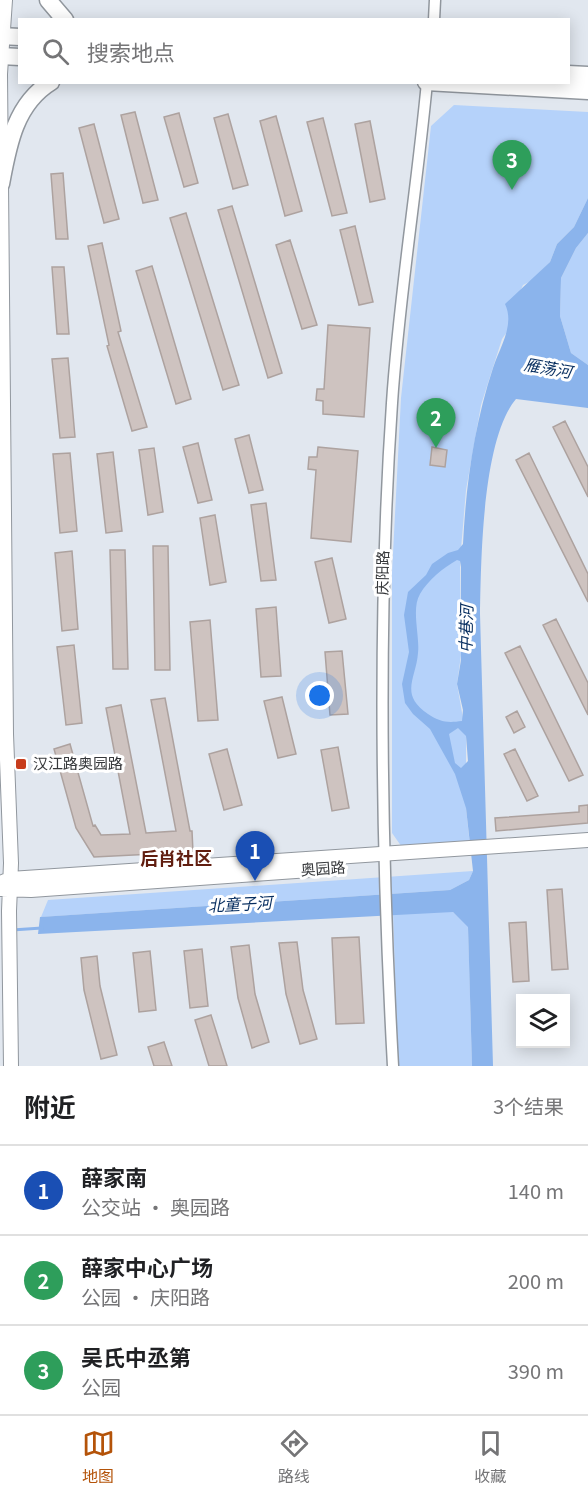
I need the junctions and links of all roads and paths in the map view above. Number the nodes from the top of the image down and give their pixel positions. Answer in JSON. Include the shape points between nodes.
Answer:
{"nodes":[{"id":1,"x":5,"y":0,"type":"edge"},
{"id":2,"x":48,"y":0,"type":"edge"},
{"id":3,"x":435,"y":0,"type":"edge"},
{"id":4,"x":63,"y":18,"type":"edge"},
{"id":5,"x":434,"y":18,"type":"edge"},
{"id":6,"x":1,"y":36,"type":"edge"},
{"id":7,"x":18,"y":37,"type":"edge"},
{"id":8,"x":0,"y":56,"type":"edge"},
{"id":9,"x":18,"y":57,"type":"edge"},
{"id":10,"x":570,"y":74,"type":"edge"},
{"id":11,"x":588,"y":75,"type":"edge"},
{"id":12,"x":49,"y":84,"type":"edge"},
{"id":13,"x":427,"y":84,"type":"edge"},
{"id":14,"x":459,"y":84,"type":"edge"},
{"id":15,"x":588,"y":92,"type":"edge"},
{"id":16,"x":1,"y":184,"type":"edge"},
{"id":17,"x":588,"y":840,"type":"edge"},
{"id":18,"x":588,"y":848,"type":"edge"},
{"id":19,"x":497,"y":851,"type":"junction"},
{"id":20,"x":384,"y":860,"type":"junction"},
{"id":21,"x":5,"y":885,"type":"edge"},
{"id":22,"x":11,"y":1066,"type":"edge"},
{"id":23,"x":393,"y":1066,"type":"edge"}],
"edges":[{"from":1,"to":6,"type":"main road"},
{"from":2,"to":4,"type":"main road"},
{"from":3,"to":5,"type":"street"},
{"from":6,"to":7,"type":"main road"},
{"from":6,"to":8,"type":"main road"},
{"from":8,"to":9,"type":"main road"},
{"from":8,"to":16,"type":"main road"},
{"from":10,"to":11,"type":"main road"},
{"from":12,"to":16,"type":"main road","via":[[29,101],[10,136]]},
{"from":13,"to":20,"type":"street","name":"庆阳路","via":[[392,400],[382,573]]},
{"from":14,"to":15,"type":"main road"},
{"from":16,"to":21,"type":"main road"},
{"from":17,"to":19,"type":"main road"},
{"from":18,"to":19,"type":"main road"},
{"from":19,"to":20,"type":"main road","name":"奥园路"},
{"from":20,"to":21,"type":"main road","name":"奥园路"},
{"from":20,"to":23,"type":"street","name":"庆阳路"},
{"from":21,"to":22,"type":"main road","via":[[9,911]]}]}
